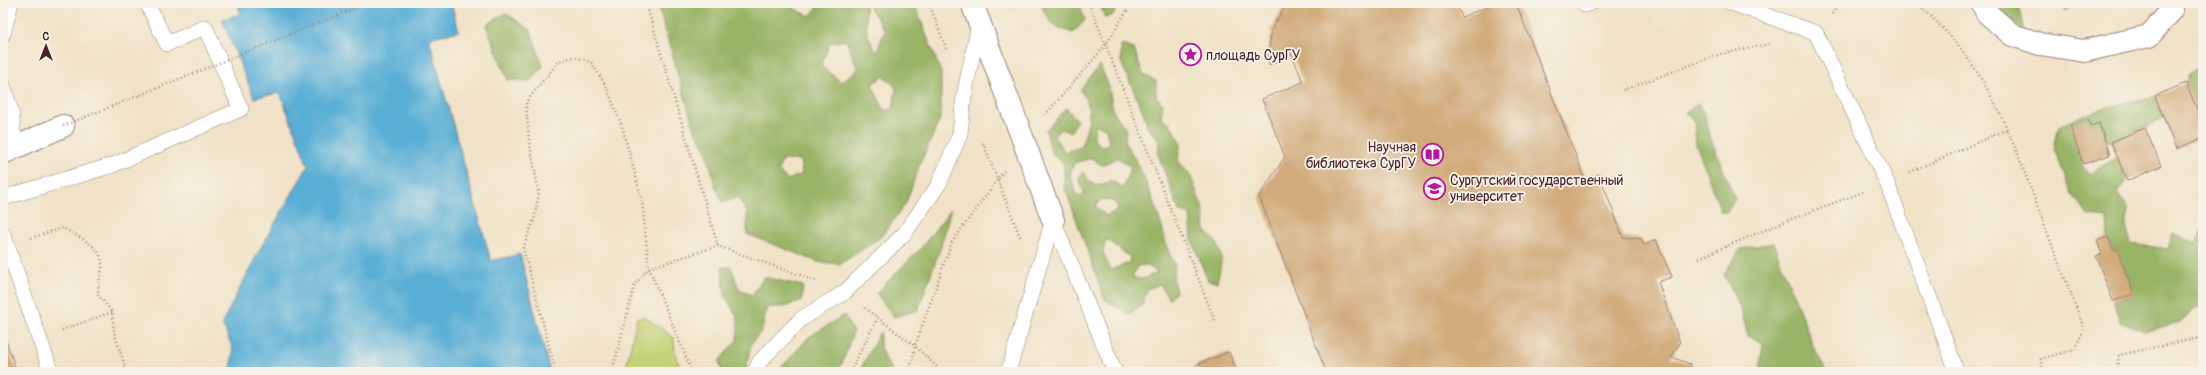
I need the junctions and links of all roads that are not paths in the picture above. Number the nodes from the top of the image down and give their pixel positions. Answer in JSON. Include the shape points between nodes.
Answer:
{"nodes":[{"id":1,"x":11,"y":3,"type":"edge"},
{"id":2,"x":147,"y":3,"type":"edge"},
{"id":3,"x":1731,"y":3,"type":"edge"},
{"id":4,"x":1982,"y":3,"type":"edge"},
{"id":5,"x":2172,"y":10,"type":"dead end"},
{"id":6,"x":976,"y":12,"type":"edge"},
{"id":7,"x":3,"y":34,"type":"edge"},
{"id":8,"x":3,"y":85,"type":"edge"},
{"id":9,"x":63,"y":126,"type":"road end"},
{"id":10,"x":9,"y":150,"type":"edge"},
{"id":11,"x":3,"y":198,"type":"edge"},
{"id":12,"x":1053,"y":220,"type":"junction"},
{"id":13,"x":6,"y":240,"type":"edge"},
{"id":14,"x":51,"y":372,"type":"edge"},
{"id":15,"x":755,"y":372,"type":"edge"},
{"id":16,"x":1010,"y":372,"type":"edge"},
{"id":17,"x":1116,"y":372,"type":"edge"},
{"id":18,"x":1957,"y":372,"type":"edge"}],
"edges":[{"from":1,"to":7,"type":"lane"},
{"from":2,"to":11,"type":"lane","via":[[167,44],[205,27],[241,109],[113,165]]},
{"from":3,"to":18,"type":"lane","via":[[1816,33],[1887,183]]},
{"from":4,"to":5,"type":"street","via":[[1987,13],[2012,36],[2040,44],[2084,51],[2149,36]]},
{"from":6,"to":12,"type":"street"},
{"from":6,"to":15,"type":"lane","via":[[960,134],[939,184],[904,234],[845,292],[801,319],[760,361]]},
{"from":8,"to":10,"type":"lane","via":[[11,112]]},
{"from":9,"to":10,"type":"street"},
{"from":12,"to":16,"type":"lane"},
{"from":12,"to":17,"type":"lane"},
{"from":13,"to":14,"type":"lane"}]}
